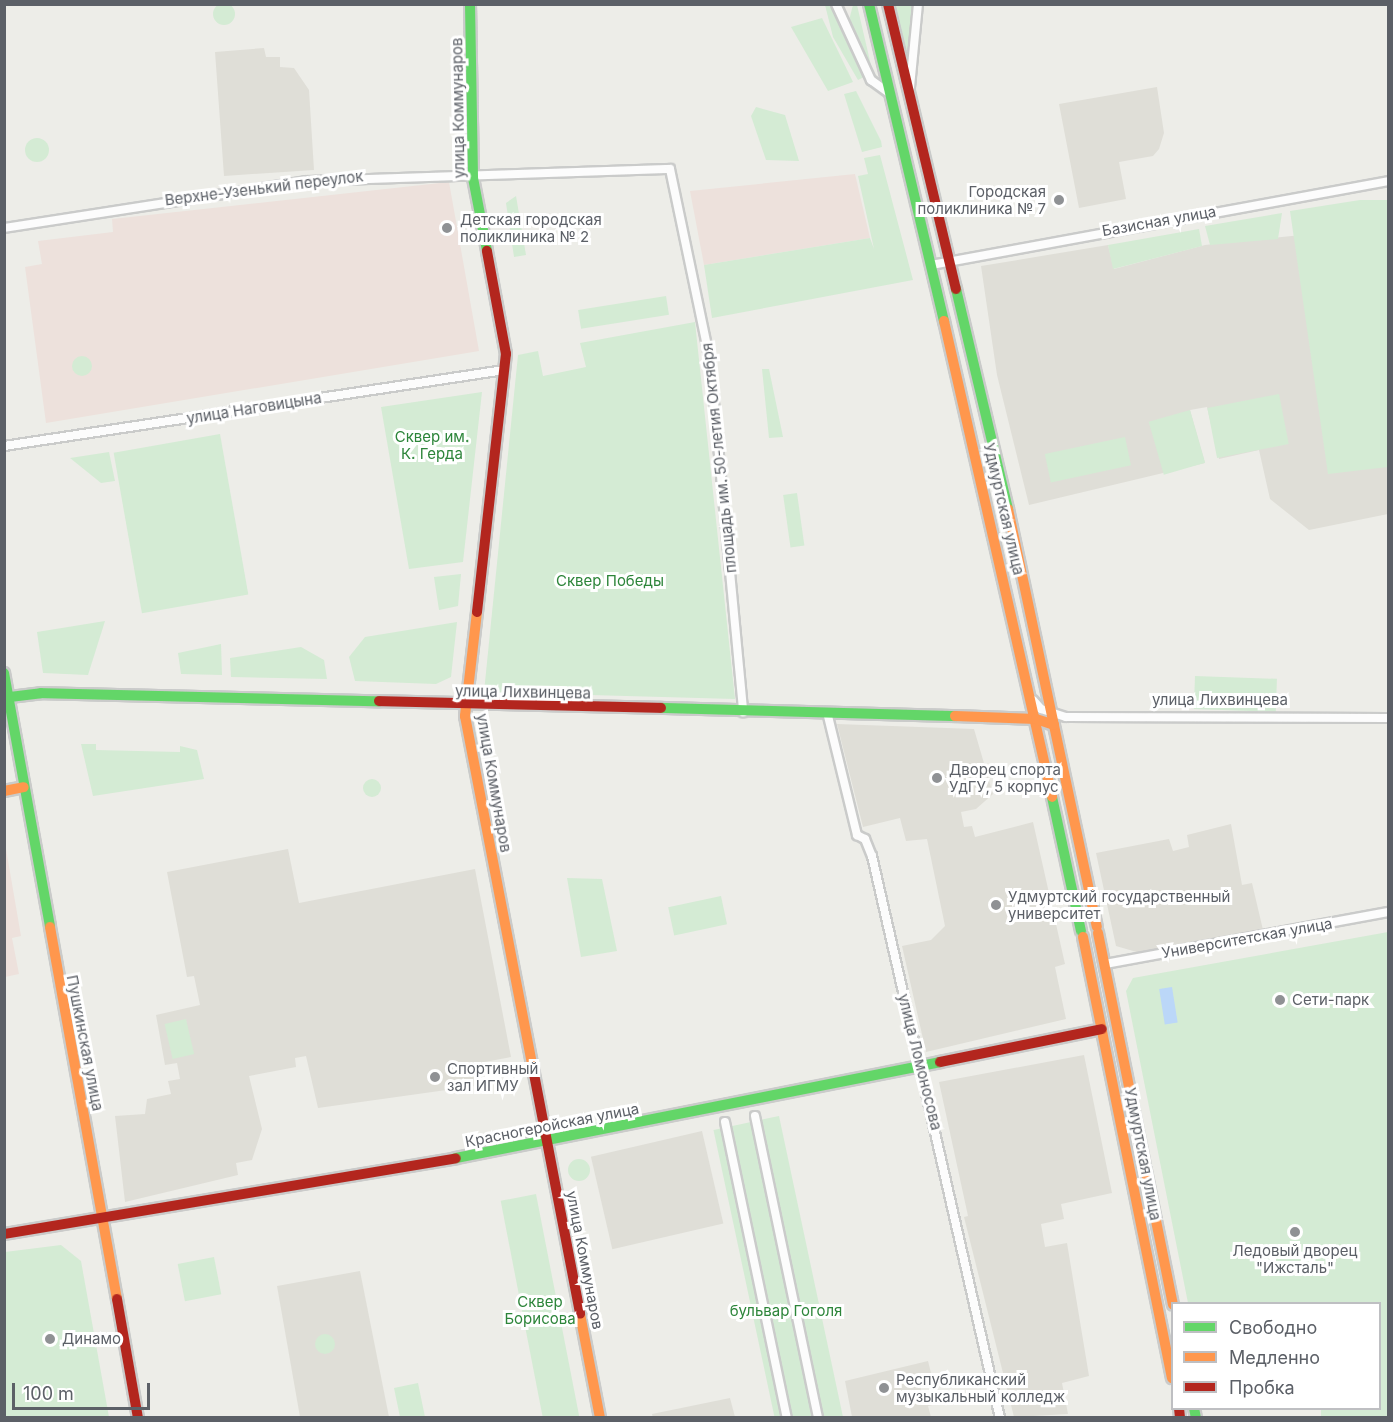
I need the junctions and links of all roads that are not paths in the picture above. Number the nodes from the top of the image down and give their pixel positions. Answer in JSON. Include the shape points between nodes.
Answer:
{"nodes":[{"id":1,"x":470,"y":4,"type":"edge"},
{"id":2,"x":836,"y":4,"type":"edge"},
{"id":3,"x":869,"y":4,"type":"edge"},
{"id":4,"x":888,"y":4,"type":"edge"},
{"id":5,"x":918,"y":4,"type":"edge"},
{"id":6,"x":891,"y":94,"type":"junction"},
{"id":7,"x":909,"y":94,"type":"junction"},
{"id":8,"x":919,"y":135,"type":"junction"},
{"id":9,"x":902,"y":138,"type":"junction"},
{"id":10,"x":670,"y":169,"type":"joint"},
{"id":11,"x":473,"y":178,"type":"junction"},
{"id":12,"x":1389,"y":181,"type":"edge"},
{"id":13,"x":4,"y":228,"type":"edge"},
{"id":14,"x":949,"y":260,"type":"junction"},
{"id":15,"x":931,"y":265,"type":"junction"},
{"id":16,"x":973,"y":356,"type":"junction"},
{"id":17,"x":955,"y":360,"type":"junction"},
{"id":18,"x":504,"y":370,"type":"junction"},
{"id":19,"x":4,"y":446,"type":"edge"},
{"id":20,"x":1019,"y":554,"type":"junction"},
{"id":21,"x":1000,"y":558,"type":"junction"},
{"id":22,"x":4,"y":673,"type":"edge"},
{"id":23,"x":10,"y":697,"type":"junction"},
{"id":24,"x":1032,"y":699,"type":"junction"},
{"id":25,"x":465,"y":706,"type":"junction"},
{"id":26,"x":827,"y":712,"type":"junction"},
{"id":27,"x":743,"y":713,"type":"junction"},
{"id":28,"x":1389,"y":718,"type":"edge"},
{"id":29,"x":1036,"y":719,"type":"junction"},
{"id":30,"x":1053,"y":719,"type":"junction"},
{"id":31,"x":24,"y":787,"type":"junction"},
{"id":32,"x":4,"y":790,"type":"edge"},
{"id":33,"x":1070,"y":801,"type":"junction"},
{"id":34,"x":1054,"y":804,"type":"junction"},
{"id":35,"x":1389,"y":912,"type":"edge"},
{"id":36,"x":1105,"y":964,"type":"junction"},
{"id":37,"x":1102,"y":1029,"type":"junction"},
{"id":38,"x":921,"y":1065,"type":"junction"},
{"id":39,"x":754,"y":1116,"type":"dead end"},
{"id":40,"x":724,"y":1122,"type":"dead end"},
{"id":41,"x":547,"y":1141,"type":"junction"},
{"id":42,"x":104,"y":1220,"type":"junction"},
{"id":43,"x":4,"y":1234,"type":"edge"},
{"id":44,"x":1170,"y":1284,"type":"junction"},
{"id":45,"x":1154,"y":1288,"type":"junction"},
{"id":46,"x":1173,"y":1302,"type":"edge"},
{"id":47,"x":1171,"y":1369,"type":"edge"},
{"id":48,"x":138,"y":1418,"type":"edge"},
{"id":49,"x":600,"y":1418,"type":"edge"},
{"id":50,"x":787,"y":1418,"type":"edge"},
{"id":51,"x":818,"y":1418,"type":"edge"},
{"id":52,"x":999,"y":1418,"type":"edge"}],
"edges":[{"from":1,"to":11,"type":"street","name":"улица Коммунаров"},
{"from":2,"to":6,"type":"street","via":[[872,80]]},
{"from":3,"to":6,"type":"street","name":"Удмуртская улица"},
{"from":4,"to":7,"type":"street","name":"Удмуртская улица"},
{"from":5,"to":7,"type":"street","name":"Удмуртская улица"},
{"from":6,"to":9,"type":"street","name":"Удмуртская улица"},
{"from":7,"to":8,"type":"street","name":"Удмуртская улица"},
{"from":8,"to":9,"type":"street"},
{"from":8,"to":14,"type":"street","name":"Удмуртская улица"},
{"from":9,"to":15,"type":"street","name":"Удмуртская улица"},
{"from":10,"to":11,"type":"street","name":"Верхне-Узенький переулок"},
{"from":10,"to":27,"type":"street","name":"площадь им. 50-летия Октября","via":[[710,360]]},
{"from":11,"to":13,"type":"street","name":"Верхне-Узенький переулок","via":[[376,175],[306,181]]},
{"from":11,"to":18,"type":"street","name":"улица Коммунаров"},
{"from":12,"to":14,"type":"street","name":"Базисная улица"},
{"from":14,"to":15,"type":"street","name":"Базисная улица"},
{"from":14,"to":16,"type":"street","name":"Удмуртская улица"},
{"from":15,"to":17,"type":"street","name":"Удмуртская улица"},
{"from":16,"to":17,"type":"street"},
{"from":16,"to":20,"type":"street","name":"Удмуртская улица"},
{"from":17,"to":21,"type":"street","name":"Удмуртская улица"},
{"from":18,"to":19,"type":"street","name":"улица Наговицына"},
{"from":18,"to":25,"type":"street","name":"улица Коммунаров"},
{"from":20,"to":21,"type":"street"},
{"from":20,"to":30,"type":"street","name":"Удмуртская улица"},
{"from":21,"to":24,"type":"street","name":"Удмуртская улица"},
{"from":22,"to":23,"type":"street","name":"Пушкинская улица"},
{"from":23,"to":25,"type":"street","name":"улица Лихвинцева","via":[[41,693]]},
{"from":23,"to":31,"type":"street","name":"Пушкинская улица"},
{"from":24,"to":29,"type":"street","name":"Удмуртская улица"},
{"from":24,"to":30,"type":"street"},
{"from":25,"to":27,"type":"street","name":"улица Лихвинцева"},
{"from":25,"to":41,"type":"street","name":"улица Коммунаров"},
{"from":26,"to":27,"type":"street","name":"улица Лихвинцева"},
{"from":26,"to":29,"type":"street","name":"улица Лихвинцева"},
{"from":26,"to":38,"type":"street","name":"улица Ломоносова","via":[[857,835],[869,844]]},
{"from":28,"to":30,"type":"street","name":"улица Лихвинцева"},
{"from":29,"to":30,"type":"street","name":"улица Лихвинцева"},
{"from":29,"to":34,"type":"street","name":"Удмуртская улица"},
{"from":30,"to":33,"type":"street","name":"Удмуртская улица"},
{"from":31,"to":32,"type":"street"},
{"from":31,"to":42,"type":"street","name":"Пушкинская улица"},
{"from":33,"to":34,"type":"street"},
{"from":33,"to":36,"type":"street","name":"Удмуртская улица"},
{"from":34,"to":37,"type":"street","name":"Удмуртская улица"},
{"from":35,"to":36,"type":"street","name":"Университетская улица"},
{"from":36,"to":44,"type":"street","name":"Удмуртская улица"},
{"from":37,"to":38,"type":"street","name":"Красногеройская улица"},
{"from":37,"to":45,"type":"street","name":"Удмуртская улица"},
{"from":38,"to":41,"type":"street","name":"Красногеройская улица"},
{"from":38,"to":52,"type":"street","name":"улица Ломоносова"},
{"from":39,"to":51,"type":"street"},
{"from":40,"to":50,"type":"street"},
{"from":41,"to":42,"type":"street","name":"Красногеройская улица"},
{"from":41,"to":49,"type":"street","name":"улица Коммунаров"},
{"from":42,"to":43,"type":"street","name":"Красногеройская улица"},
{"from":42,"to":48,"type":"street","name":"Пушкинская улица"},
{"from":44,"to":45,"type":"street"},
{"from":44,"to":46,"type":"street","name":"Удмуртская улица"},
{"from":45,"to":47,"type":"street","name":"Удмуртская улица"}]}
